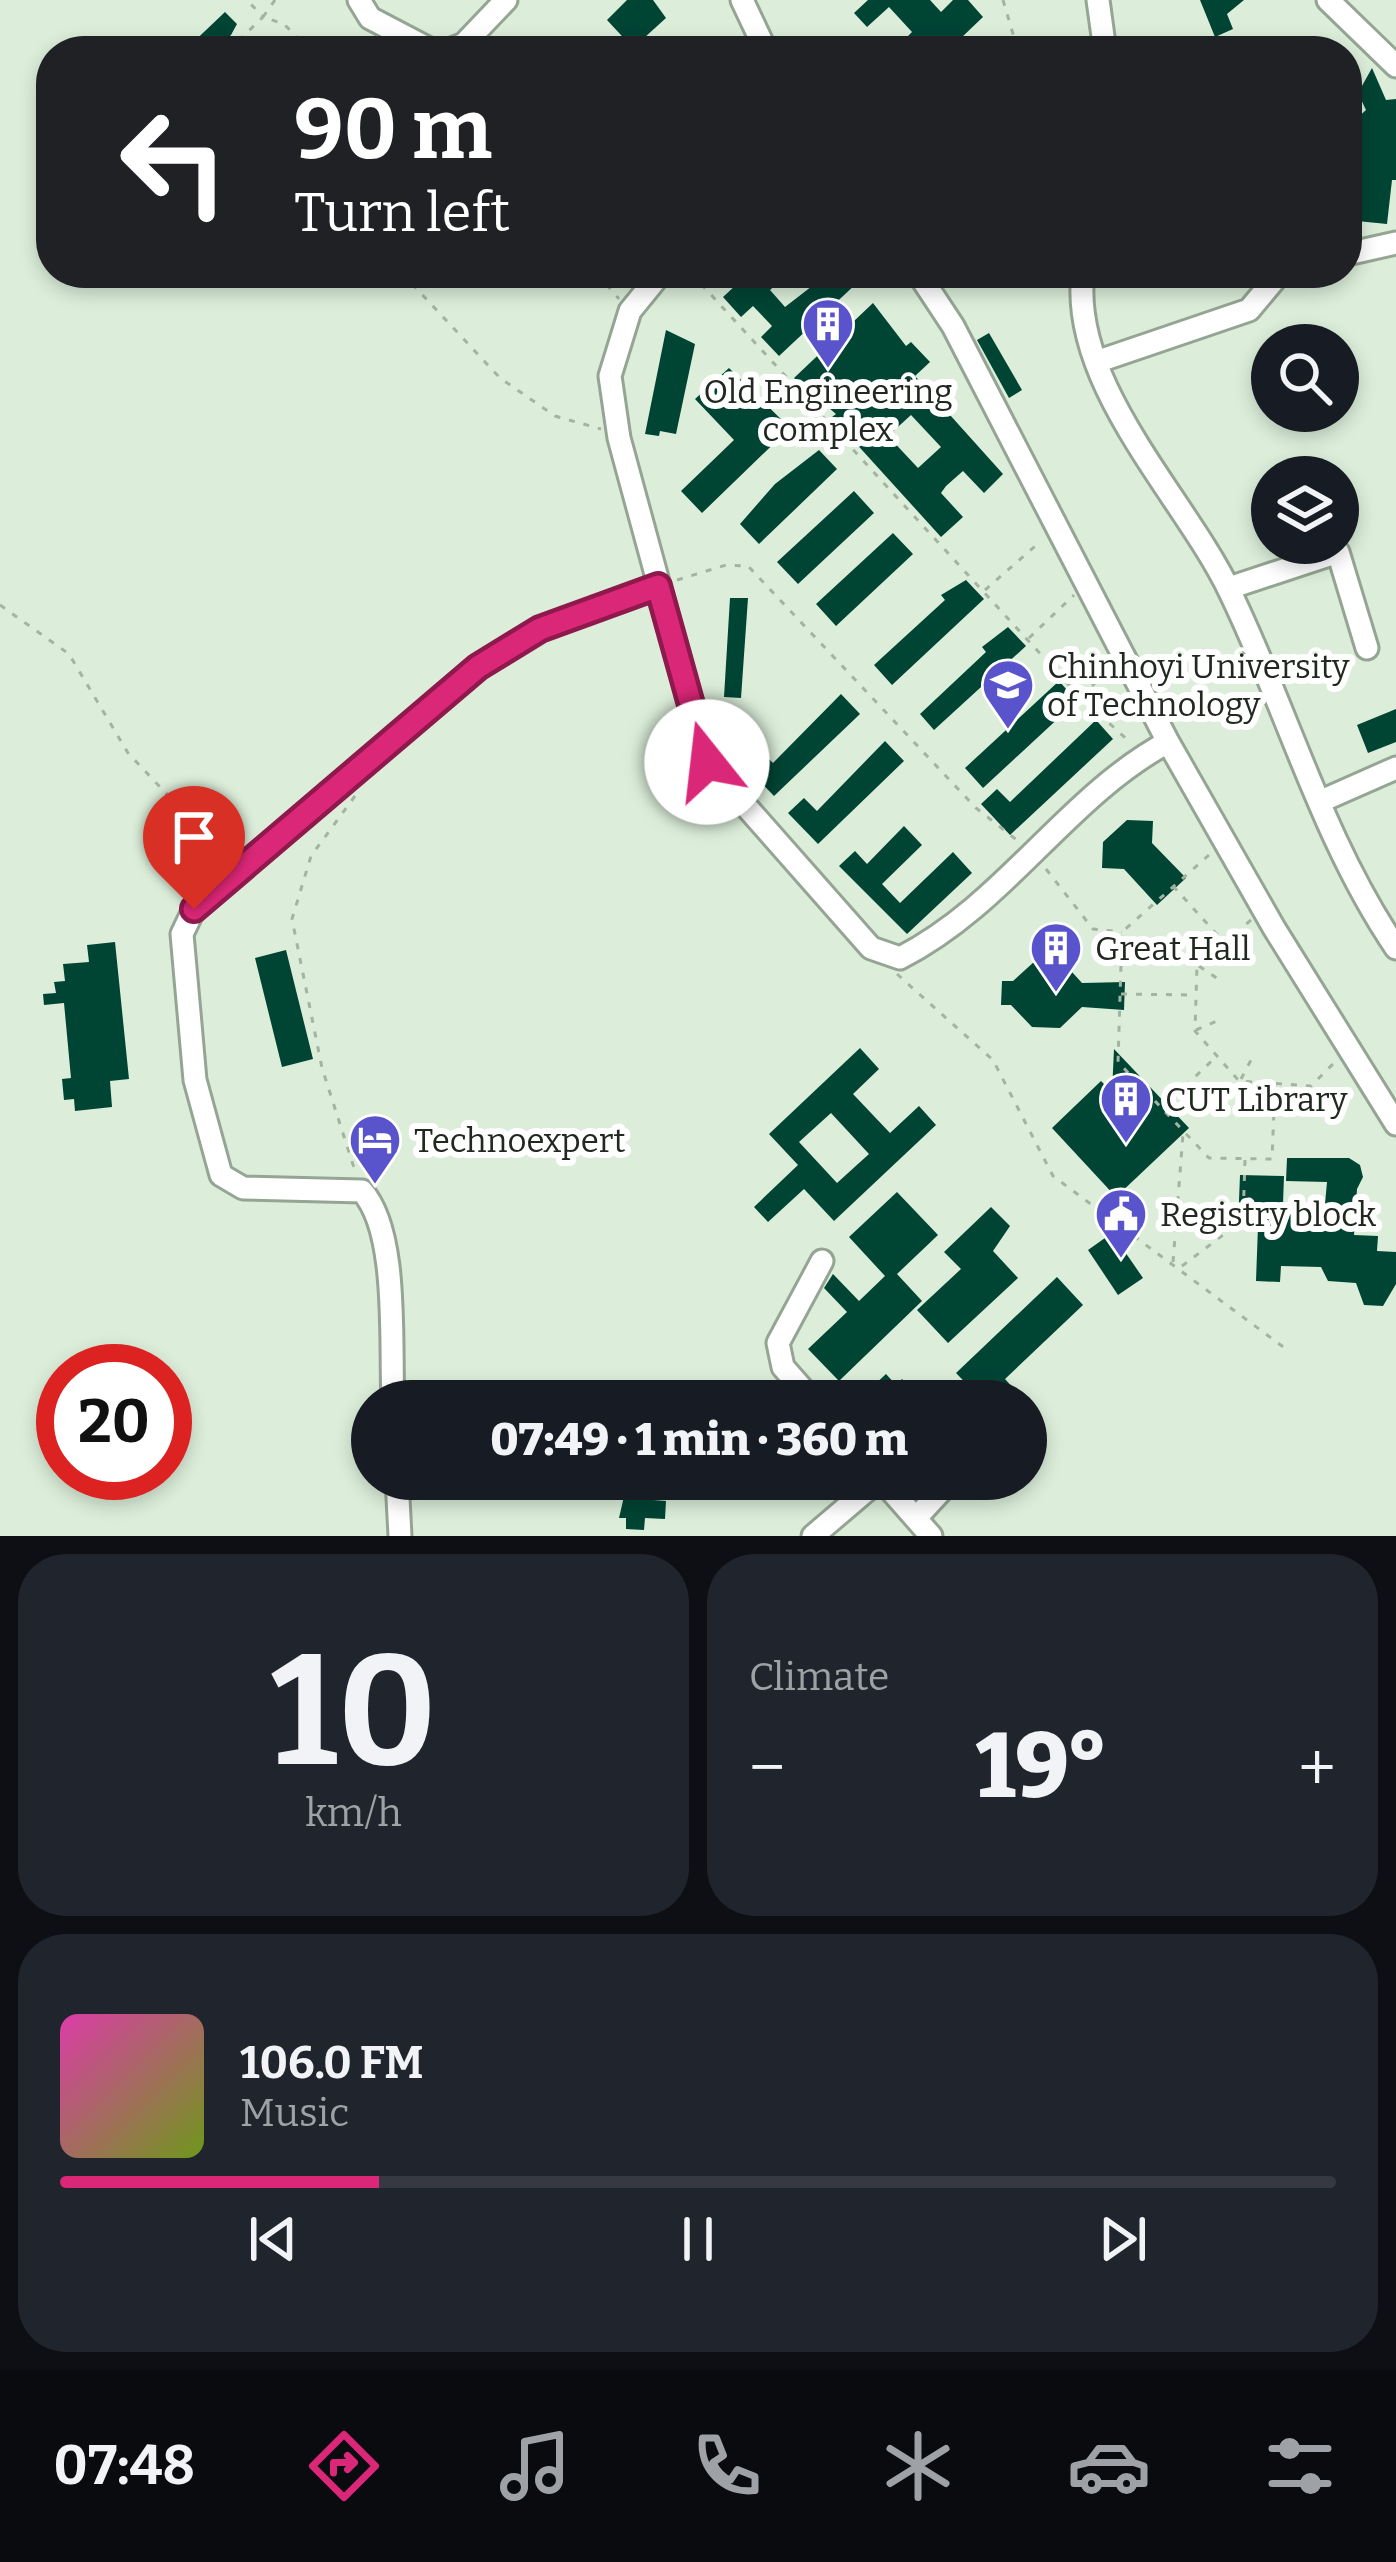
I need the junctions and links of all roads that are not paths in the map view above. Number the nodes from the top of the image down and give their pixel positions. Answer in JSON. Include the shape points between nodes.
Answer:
{"nodes":[{"id":1,"x":506,"y":0,"type":"edge"},
{"id":2,"x":742,"y":0,"type":"edge"},
{"id":3,"x":1098,"y":0,"type":"edge"},
{"id":4,"x":1328,"y":0,"type":"edge"},
{"id":5,"x":365,"y":9,"type":"edge"},
{"id":6,"x":409,"y":36,"type":"edge"},
{"id":7,"x":472,"y":36,"type":"edge"},
{"id":8,"x":759,"y":36,"type":"edge"},
{"id":9,"x":1104,"y":36,"type":"edge"},
{"id":10,"x":1396,"y":66,"type":"edge"},
{"id":11,"x":1396,"y":244,"type":"edge"},
{"id":12,"x":1362,"y":251,"type":"edge"},
{"id":13,"x":649,"y":288,"type":"edge"},
{"id":14,"x":928,"y":288,"type":"edge"},
{"id":15,"x":1085,"y":288,"type":"edge"},
{"id":16,"x":1267,"y":288,"type":"edge"},
{"id":17,"x":1096,"y":362,"type":"junction"},
{"id":18,"x":658,"y":586,"type":"junction"},
{"id":19,"x":1229,"y":587,"type":"junction"},
{"id":20,"x":1367,"y":648,"type":"dead end"},
{"id":21,"x":1168,"y":742,"type":"junction"},
{"id":22,"x":1396,"y":768,"type":"edge"},
{"id":23,"x":1319,"y":802,"type":"junction"},
{"id":24,"x":1396,"y":947,"type":"edge"},
{"id":25,"x":1396,"y":1124,"type":"edge"},
{"id":26,"x":822,"y":1262,"type":"dead end"},
{"id":27,"x":392,"y":1380,"type":"edge"},
{"id":28,"x":795,"y":1380,"type":"edge"},
{"id":29,"x":398,"y":1500,"type":"edge"},
{"id":30,"x":855,"y":1500,"type":"edge"},
{"id":31,"x":899,"y":1500,"type":"edge"},
{"id":32,"x":933,"y":1500,"type":"edge"},
{"id":33,"x":916,"y":1518,"type":"junction"},
{"id":34,"x":400,"y":1536,"type":"edge"},
{"id":35,"x":813,"y":1536,"type":"edge"},
{"id":36,"x":931,"y":1536,"type":"edge"}],
"edges":[{"from":1,"to":7,"type":"lane"},
{"from":2,"to":8,"type":"lane"},
{"from":3,"to":9,"type":"lane"},
{"from":4,"to":10,"type":"lane"},
{"from":5,"to":6,"type":"lane"},
{"from":11,"to":12,"type":"lane"},
{"from":13,"to":18,"type":"lane","via":[[630,311],[610,376]]},
{"from":14,"to":21,"type":"lane"},
{"from":15,"to":17,"type":"lane"},
{"from":16,"to":17,"type":"lane","via":[[1249,310]]},
{"from":17,"to":19,"type":"lane","via":[[1155,477]]},
{"from":18,"to":21,"type":"lane","via":[[707,762],[849,926],[871,948],[900,958],[949,933]]},
{"from":18,"to":27,"type":"lane","via":[[540,629],[478,667],[236,868],[194,909],[182,934],[195,1080],[221,1175],[243,1188],[362,1191],[378,1209]]},
{"from":19,"to":20,"type":"lane","via":[[1338,552]]},
{"from":19,"to":23,"type":"lane"},
{"from":21,"to":25,"type":"lane"},
{"from":22,"to":23,"type":"lane"},
{"from":23,"to":24,"type":"lane"},
{"from":26,"to":28,"type":"lane","via":[[778,1343]]},
{"from":29,"to":34,"type":"lane"},
{"from":30,"to":35,"type":"lane"},
{"from":31,"to":33,"type":"lane"},
{"from":32,"to":33,"type":"lane"},
{"from":33,"to":36,"type":"lane"}]}
